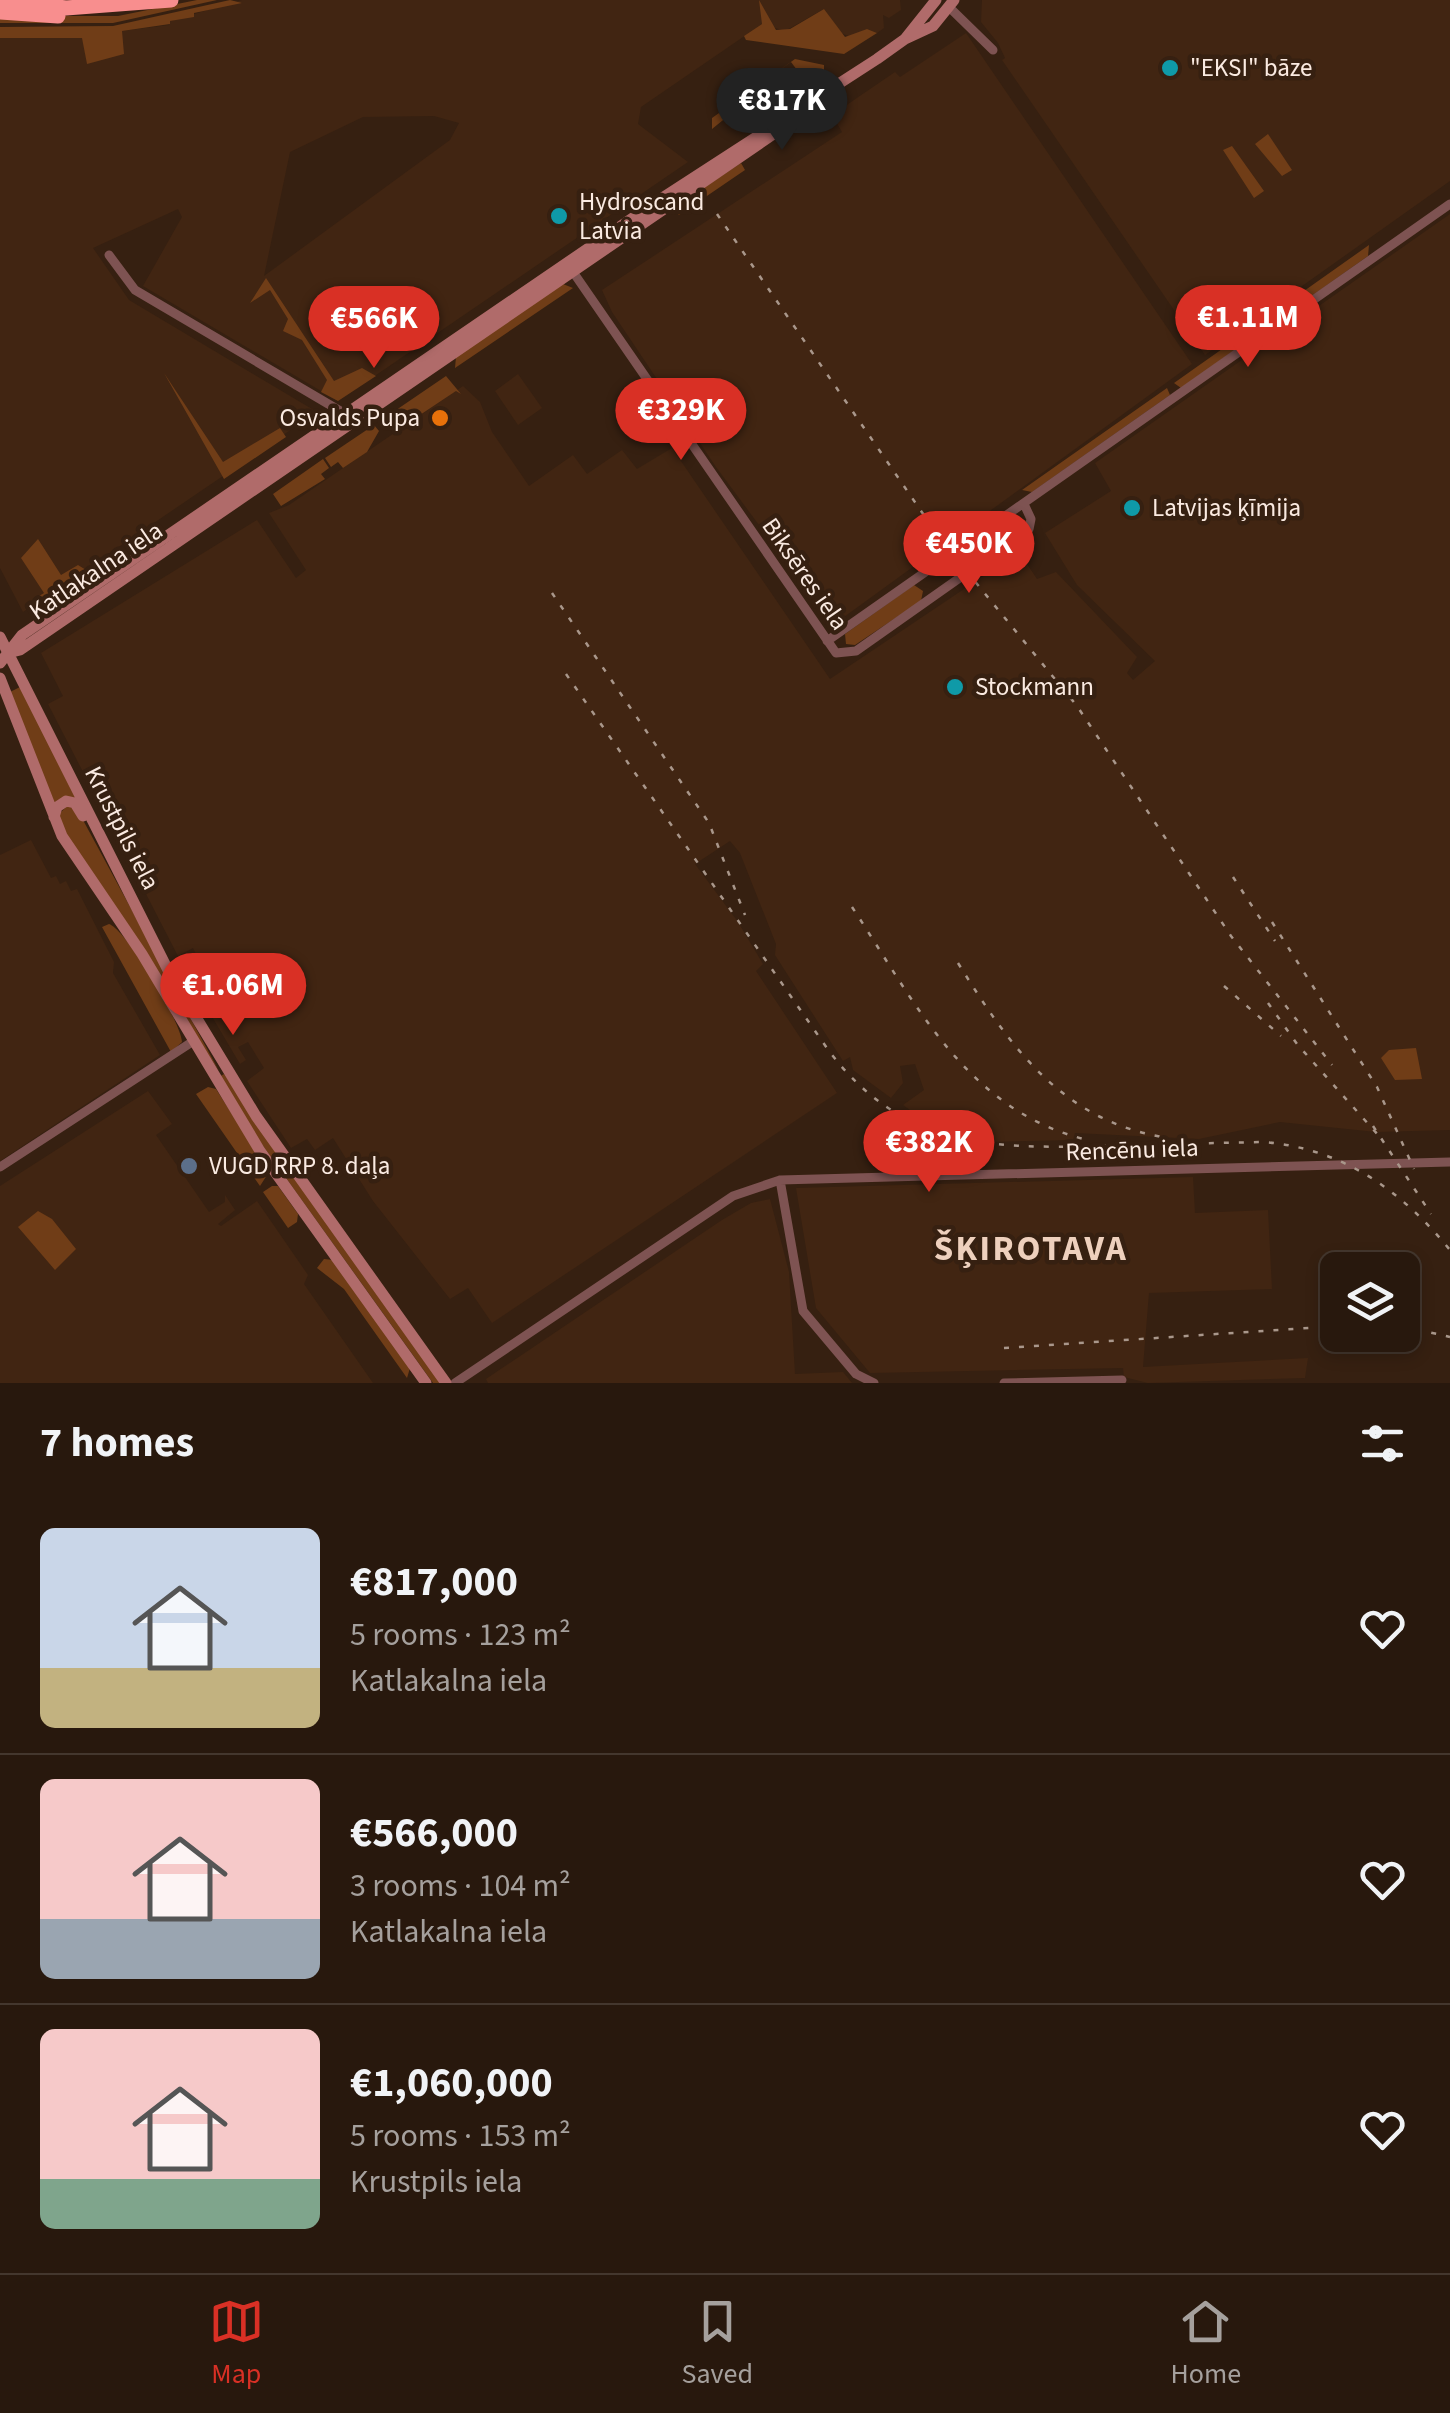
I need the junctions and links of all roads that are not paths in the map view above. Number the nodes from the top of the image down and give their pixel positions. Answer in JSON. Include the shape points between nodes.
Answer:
{"nodes":[{"id":1,"x":4,"y":0,"type":"edge"},
{"id":2,"x":170,"y":0,"type":"edge"},
{"id":3,"x":936,"y":0,"type":"edge"},
{"id":4,"x":953,"y":4,"type":"edge"},
{"id":5,"x":126,"y":6,"type":"junction"},
{"id":6,"x":0,"y":12,"type":"edge"},
{"id":7,"x":905,"y":39,"type":"junction"},
{"id":8,"x":993,"y":50,"type":"dead end"},
{"id":9,"x":1450,"y":204,"type":"edge"},
{"id":10,"x":110,"y":254,"type":"dead end"},
{"id":11,"x":570,"y":268,"type":"junction"},
{"id":12,"x":347,"y":415,"type":"junction"},
{"id":13,"x":293,"y":458,"type":"junction"},
{"id":14,"x":1024,"y":504,"type":"junction"},
{"id":15,"x":983,"y":532,"type":"junction"},
{"id":16,"x":998,"y":552,"type":"junction"},
{"id":17,"x":920,"y":576,"type":"junction"},
{"id":18,"x":936,"y":596,"type":"junction"},
{"id":19,"x":0,"y":637,"type":"edge"},
{"id":20,"x":827,"y":641,"type":"junction"},
{"id":21,"x":4,"y":658,"type":"edge"},
{"id":22,"x":0,"y":678,"type":"edge"},
{"id":23,"x":54,"y":819,"type":"junction"},
{"id":24,"x":116,"y":866,"type":"junction"},
{"id":25,"x":192,"y":1042,"type":"junction"},
{"id":26,"x":1450,"y":1162,"type":"edge"},
{"id":27,"x":0,"y":1167,"type":"edge"},
{"id":28,"x":780,"y":1180,"type":"junction"},
{"id":29,"x":1122,"y":1380,"type":"dead end"},
{"id":30,"x":426,"y":1383,"type":"edge"},
{"id":31,"x":446,"y":1383,"type":"edge"},
{"id":32,"x":455,"y":1383,"type":"edge"},
{"id":33,"x":874,"y":1383,"type":"edge"},
{"id":34,"x":1004,"y":1383,"type":"edge"}],
"edges":[{"from":1,"to":5,"type":"highway"},
{"from":2,"to":5,"type":"highway"},
{"from":3,"to":7,"type":"main road","name":"Katlakalna iela"},
{"from":4,"to":7,"type":"main road","name":"Katlakalna iela","via":[[920,36]]},
{"from":4,"to":8,"type":"street"},
{"from":5,"to":6,"type":"highway","via":[[79,15]]},
{"from":7,"to":11,"type":"main road","name":"Katlakalna iela"},
{"from":9,"to":14,"type":"street"},
{"from":10,"to":12,"type":"street","via":[[135,290]]},
{"from":11,"to":12,"type":"main road","name":"Katlakalna iela"},
{"from":11,"to":13,"type":"main road","name":"Katlakalna iela"},
{"from":11,"to":20,"type":"street","name":"Biksēres iela"},
{"from":12,"to":13,"type":"main road","name":"Katlakalna iela"},
{"from":13,"to":21,"type":"main road","name":"Katlakalna iela"},
{"from":14,"to":15,"type":"street"},
{"from":14,"to":16,"type":"street","via":[[1032,525]]},
{"from":15,"to":16,"type":"street"},
{"from":15,"to":17,"type":"street"},
{"from":16,"to":18,"type":"street"},
{"from":17,"to":18,"type":"street"},
{"from":17,"to":20,"type":"street"},
{"from":18,"to":20,"type":"street","name":"Biksēres iela","via":[[856,651],[836,652]]},
{"from":19,"to":21,"type":"main road","name":"Krustpils iela"},
{"from":21,"to":24,"type":"main road","name":"Krustpils iela"},
{"from":22,"to":23,"type":"main road","name":"Krustpils iela"},
{"from":23,"to":24,"type":"main road","via":[[59,804],[74,803]]},
{"from":23,"to":25,"type":"main road","name":"Krustpils iela"},
{"from":24,"to":31,"type":"main road","name":"Krustpils iela","via":[[171,976],[256,1116]]},
{"from":25,"to":27,"type":"street"},
{"from":25,"to":30,"type":"main road","name":"Krustpils iela","via":[[260,1150]]},
{"from":26,"to":28,"type":"street","name":"Rencēnu iela"},
{"from":28,"to":32,"type":"street","name":"Rencēnu iela","via":[[733,1196]]},
{"from":28,"to":33,"type":"street","via":[[803,1311],[856,1374]]},
{"from":29,"to":34,"type":"street"}]}
